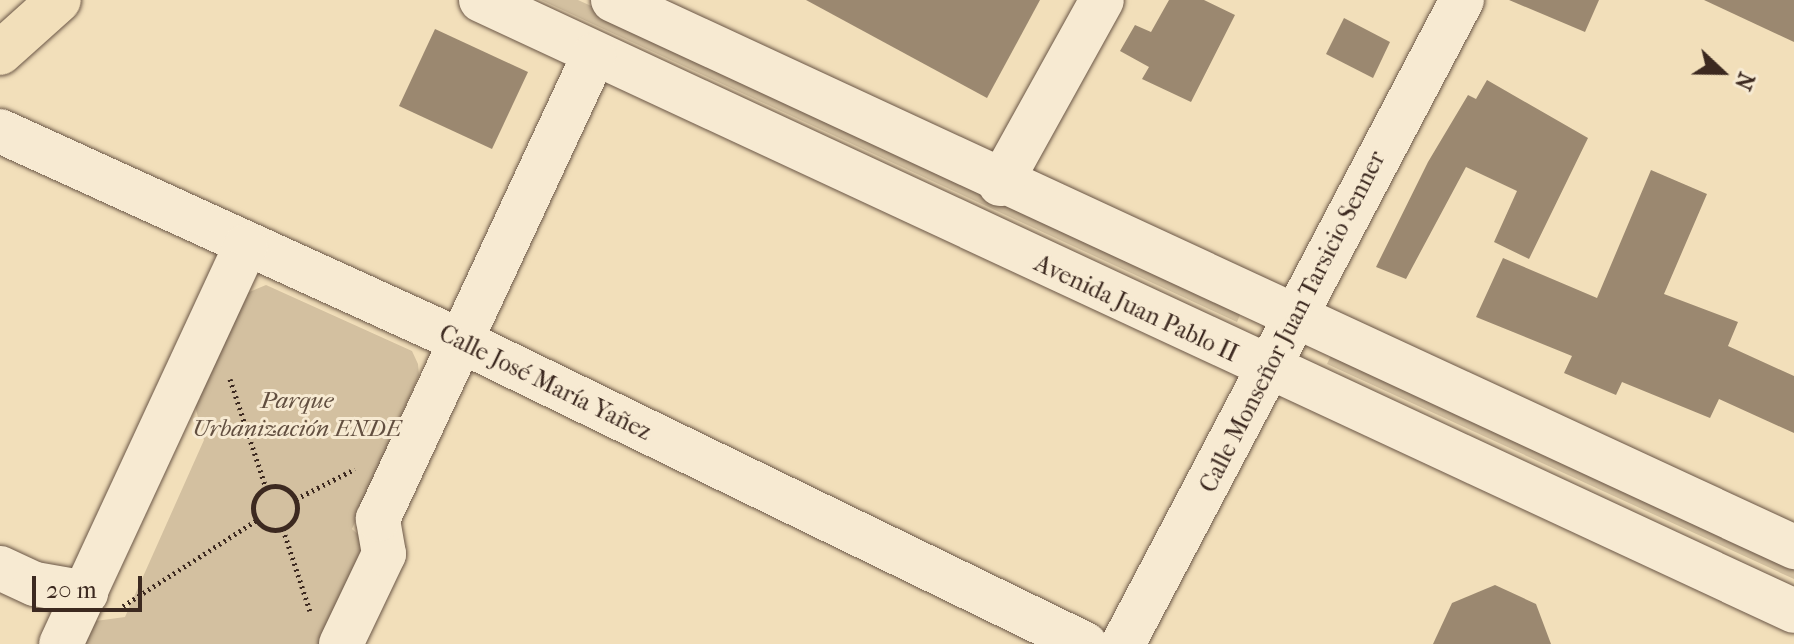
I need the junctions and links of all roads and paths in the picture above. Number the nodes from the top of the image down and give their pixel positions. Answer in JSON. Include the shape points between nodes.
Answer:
{"nodes":[{"id":1,"x":59,"y":0,"type":"edge"},
{"id":2,"x":481,"y":0,"type":"edge"},
{"id":3,"x":613,"y":0,"type":"edge"},
{"id":4,"x":1102,"y":0,"type":"edge"},
{"id":5,"x":1462,"y":0,"type":"edge"},
{"id":6,"x":0,"y":53,"type":"edge"},
{"id":7,"x":594,"y":55,"type":"junction"},
{"id":8,"x":0,"y":131,"type":"edge"},
{"id":9,"x":1000,"y":184,"type":"junction"},
{"id":10,"x":246,"y":246,"type":"junction"},
{"id":11,"x":1292,"y":318,"type":"junction"},
{"id":12,"x":461,"y":341,"type":"junction"},
{"id":13,"x":196,"y":359,"type":"junction"},
{"id":14,"x":1270,"y":371,"type":"junction"},
{"id":15,"x":402,"y":465,"type":"junction"},
{"id":16,"x":266,"y":488,"type":"junction"},
{"id":17,"x":296,"y":499,"type":"junction"},
{"id":18,"x":257,"y":520,"type":"junction"},
{"id":19,"x":283,"y":529,"type":"junction"},
{"id":20,"x":1794,"y":547,"type":"edge"},
{"id":21,"x":0,"y":568,"type":"edge"},
{"id":22,"x":86,"y":593,"type":"junction"},
{"id":23,"x":1794,"y":611,"type":"edge"},
{"id":24,"x":328,"y":634,"type":"edge"},
{"id":25,"x":61,"y":644,"type":"edge"},
{"id":26,"x":1085,"y":644,"type":"edge"},
{"id":27,"x":1123,"y":644,"type":"edge"}],
"edges":[{"from":1,"to":6,"type":"main road"},
{"from":2,"to":7,"type":"street","name":"Avenida Juan Pablo II"},
{"from":3,"to":9,"type":"street"},
{"from":4,"to":9,"type":"street"},
{"from":5,"to":11,"type":"street","name":"Calle Monseñor Juan Tarsicio Senner"},
{"from":7,"to":12,"type":"street"},
{"from":7,"to":14,"type":"street","name":"Avenida Juan Pablo II"},
{"from":8,"to":10,"type":"street","name":"Calle José María Yañez"},
{"from":9,"to":11,"type":"street"},
{"from":10,"to":12,"type":"street","name":"Calle José María Yañez"},
{"from":10,"to":13,"type":"street"},
{"from":11,"to":14,"type":"street","name":"Calle Monseñor Juan Tarsicio Senner"},
{"from":11,"to":20,"type":"street"},
{"from":12,"to":15,"type":"street"},
{"from":12,"to":26,"type":"street","name":"Calle José María Yañez"},
{"from":13,"to":16,"type":"path","via":[[229,376]]},
{"from":13,"to":22,"type":"street"},
{"from":14,"to":23,"type":"street","name":"Avenida Juan Pablo II"},
{"from":14,"to":27,"type":"street","name":"Calle Monseñor Juan Tarsicio Senner"},
{"from":15,"to":17,"type":"path","via":[[384,455]]},
{"from":15,"to":24,"type":"street","via":[[378,519],[384,554]]},
{"from":16,"to":17,"type":"path","via":[[286,489]]},
{"from":16,"to":18,"type":"path","via":[[253,505]]},
{"from":17,"to":19,"type":"path","via":[[295,519]]},
{"from":18,"to":19,"type":"path","via":[[268,529]]},
{"from":18,"to":22,"type":"path","via":[[123,606]]},
{"from":19,"to":24,"type":"path"},
{"from":21,"to":22,"type":"street","via":[[35,584]]},
{"from":22,"to":25,"type":"street"}]}
